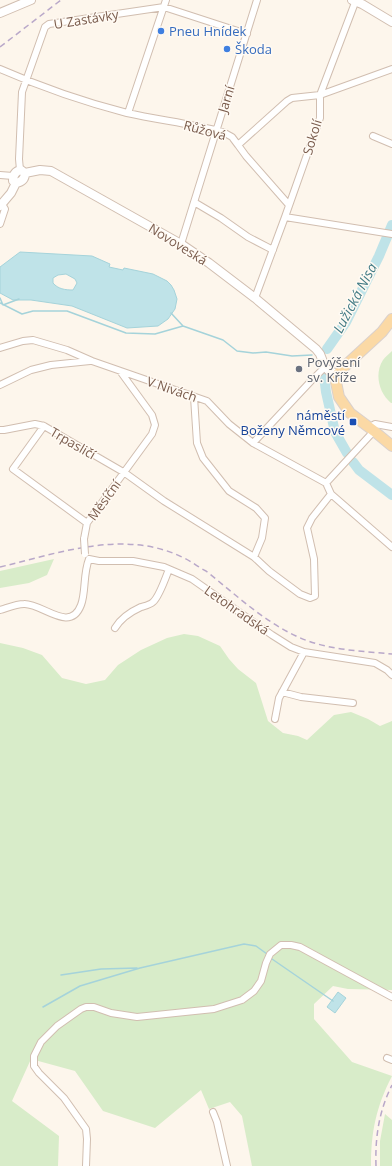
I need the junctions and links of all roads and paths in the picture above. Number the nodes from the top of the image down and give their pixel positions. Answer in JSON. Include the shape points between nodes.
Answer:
{"nodes":[{"id":1,"x":31,"y":0,"type":"edge"},
{"id":2,"x":166,"y":0,"type":"edge"},
{"id":3,"x":258,"y":0,"type":"edge"},
{"id":4,"x":355,"y":0,"type":"edge"},
{"id":5,"x":164,"y":7,"type":"junction"},
{"id":6,"x":0,"y":12,"type":"edge"},
{"id":7,"x":392,"y":22,"type":"edge"},
{"id":8,"x":247,"y":34,"type":"junction"},
{"id":9,"x":0,"y":69,"type":"edge"},
{"id":10,"x":392,"y":69,"type":"edge"},
{"id":11,"x":25,"y":80,"type":"junction"},
{"id":12,"x":320,"y":95,"type":"junction"},
{"id":13,"x":128,"y":113,"type":"junction"},
{"id":14,"x":216,"y":130,"type":"junction"},
{"id":15,"x":373,"y":136,"type":"dead end"},
{"id":16,"x":392,"y":144,"type":"edge"},
{"id":17,"x":238,"y":145,"type":"junction"},
{"id":18,"x":0,"y":175,"type":"edge"},
{"id":19,"x":19,"y":176,"type":"junction"},
{"id":20,"x":194,"y":202,"type":"junction"},
{"id":21,"x":1,"y":205,"type":"edge"},
{"id":22,"x":290,"y":206,"type":"junction"},
{"id":23,"x":285,"y":217,"type":"junction"},
{"id":24,"x":0,"y":224,"type":"edge"},
{"id":25,"x":392,"y":234,"type":"edge"},
{"id":26,"x":181,"y":244,"type":"junction"},
{"id":27,"x":273,"y":250,"type":"junction"},
{"id":28,"x":255,"y":298,"type":"junction"},
{"id":29,"x":392,"y":319,"type":"edge"},
{"id":30,"x":0,"y":348,"type":"edge"},
{"id":31,"x":92,"y":361,"type":"junction"},
{"id":32,"x":325,"y":367,"type":"junction"},
{"id":33,"x":120,"y":371,"type":"junction"},
{"id":34,"x":338,"y":374,"type":"junction"},
{"id":35,"x":0,"y":386,"type":"edge"},
{"id":36,"x":194,"y":397,"type":"junction"},
{"id":37,"x":44,"y":426,"type":"junction"},
{"id":38,"x":392,"y":427,"type":"edge"},
{"id":39,"x":372,"y":429,"type":"junction"},
{"id":40,"x":0,"y":430,"type":"edge"},
{"id":41,"x":253,"y":443,"type":"junction"},
{"id":42,"x":392,"y":446,"type":"edge"},
{"id":43,"x":125,"y":473,"type":"junction"},
{"id":44,"x":326,"y":483,"type":"junction"},
{"id":45,"x":331,"y":494,"type":"junction"},
{"id":46,"x":87,"y":523,"type":"junction"},
{"id":47,"x":392,"y":547,"type":"edge"},
{"id":48,"x":87,"y":556,"type":"junction"},
{"id":49,"x":254,"y":557,"type":"junction"},
{"id":50,"x":169,"y":569,"type":"junction"},
{"id":51,"x":0,"y":610,"type":"edge"},
{"id":52,"x":115,"y":628,"type":"dead end"},
{"id":53,"x":304,"y":652,"type":"junction"},
{"id":54,"x":392,"y":675,"type":"edge"},
{"id":55,"x":282,"y":692,"type":"junction"},
{"id":56,"x":353,"y":703,"type":"dead end"},
{"id":57,"x":274,"y":720,"type":"dead end"},
{"id":58,"x":392,"y":997,"type":"edge"},
{"id":59,"x":213,"y":1112,"type":"dead end"},
{"id":60,"x":86,"y":1166,"type":"edge"},
{"id":61,"x":227,"y":1166,"type":"edge"}],
"edges":[{"from":1,"to":6,"type":"street"},
{"from":2,"to":5,"type":"street"},
{"from":3,"to":8,"type":"street","name":"Jarní"},
{"from":4,"to":7,"type":"street"},
{"from":4,"to":12,"type":"street","name":"Sokolí"},
{"from":5,"to":8,"type":"street","name":"U Zastávky"},
{"from":5,"to":11,"type":"street","name":"U Zastávky","via":[[49,24],[45,27]]},
{"from":5,"to":13,"type":"street"},
{"from":8,"to":14,"type":"street","name":"Jarní"},
{"from":9,"to":11,"type":"street","name":"Růžová"},
{"from":10,"to":12,"type":"street","name":"Růžová"},
{"from":11,"to":13,"type":"street","name":"Růžová","via":[[74,98]]},
{"from":11,"to":19,"type":"street","name":"U Zastávky","via":[[22,92]]},
{"from":12,"to":17,"type":"street","name":"Růžová","via":[[292,98],[287,101]]},
{"from":12,"to":22,"type":"street","name":"Sokolí","via":[[320,118]]},
{"from":13,"to":14,"type":"street","name":"Růžová"},
{"from":14,"to":17,"type":"street","name":"Růžová","via":[[232,137]]},
{"from":14,"to":20,"type":"street","name":"Jarní"},
{"from":15,"to":16,"type":"street"},
{"from":17,"to":22,"type":"street"},
{"from":18,"to":19,"type":"street"},
{"from":19,"to":21,"type":"street","via":[[11,193]]},
{"from":19,"to":26,"type":"street","name":"Novoveská","via":[[40,170],[51,171]]},
{"from":20,"to":26,"type":"street","name":"Jarní"},
{"from":20,"to":27,"type":"street"},
{"from":21,"to":24,"type":"street","via":[[4,209]]},
{"from":22,"to":23,"type":"street","name":"Sokolí"},
{"from":23,"to":25,"type":"street"},
{"from":23,"to":27,"type":"street","name":"Sokolí"},
{"from":26,"to":28,"type":"street","name":"Novoveská"},
{"from":27,"to":28,"type":"street","name":"Sokolí"},
{"from":28,"to":32,"type":"street","name":"Novoveská","via":[[316,349]]},
{"from":29,"to":34,"type":"main road"},
{"from":30,"to":31,"type":"street","name":"V Nivách","via":[[33,340]]},
{"from":31,"to":33,"type":"street","name":"V Nivách"},
{"from":31,"to":35,"type":"street","via":[[51,365],[31,370]]},
{"from":32,"to":34,"type":"street"},
{"from":32,"to":41,"type":"street"},
{"from":33,"to":36,"type":"street","name":"V Nivách"},
{"from":33,"to":43,"type":"street","name":"Měsíční","via":[[152,415],[155,425],[152,434]]},
{"from":34,"to":39,"type":"main road","via":[[338,397],[350,413]]},
{"from":36,"to":41,"type":"street","name":"V Nivách","via":[[207,401]]},
{"from":36,"to":49,"type":"street","via":[[197,443],[203,458],[229,491],[256,508],[265,518],[262,538]]},
{"from":37,"to":40,"type":"street","via":[[35,424]]},
{"from":37,"to":43,"type":"street","name":"Trpasličí"},
{"from":37,"to":46,"type":"street","name":"Trpasličí","via":[[13,469]]},
{"from":38,"to":39,"type":"street","via":[[375,424]]},
{"from":39,"to":42,"type":"main road"},
{"from":39,"to":44,"type":"street"},
{"from":41,"to":44,"type":"street","name":"V Nivách"},
{"from":43,"to":46,"type":"street","name":"Měsíční"},
{"from":43,"to":49,"type":"street","name":"Trpasličí","via":[[164,502]]},
{"from":44,"to":45,"type":"street"},
{"from":45,"to":47,"type":"street"},
{"from":45,"to":49,"type":"street","name":"Trpasličí","via":[[307,528],[314,559],[315,596],[310,598],[300,594]]},
{"from":46,"to":48,"type":"street","name":"Měsíční","bridge":true,"via":[[84,539]]},
{"from":48,"to":50,"type":"street","name":"Letohradská","via":[[99,561],[132,561]]},
{"from":48,"to":51,"type":"street","name":"Měsíční","via":[[82,604],[77,613],[69,618],[57,616],[34,605],[23,604]]},
{"from":50,"to":52,"type":"street","via":[[152,602],[125,616]]},
{"from":50,"to":53,"type":"street","name":"Letohradská","via":[[192,579],[272,635]]},
{"from":53,"to":54,"type":"street","name":"Letohradská","via":[[375,663]]},
{"from":53,"to":55,"type":"street"},
{"from":55,"to":56,"type":"street","via":[[301,697]]},
{"from":55,"to":57,"type":"street"},
{"from":58,"to":60,"type":"street","via":[[315,954],[300,947],[281,945],[270,954],[261,982],[254,991],[242,1000],[214,1009],[138,1017],[111,1013],[94,1007],[81,1009],[57,1026],[41,1042],[34,1056],[34,1066],[64,1098],[86,1129]]},
{"from":59,"to":61,"type":"street"}]}
